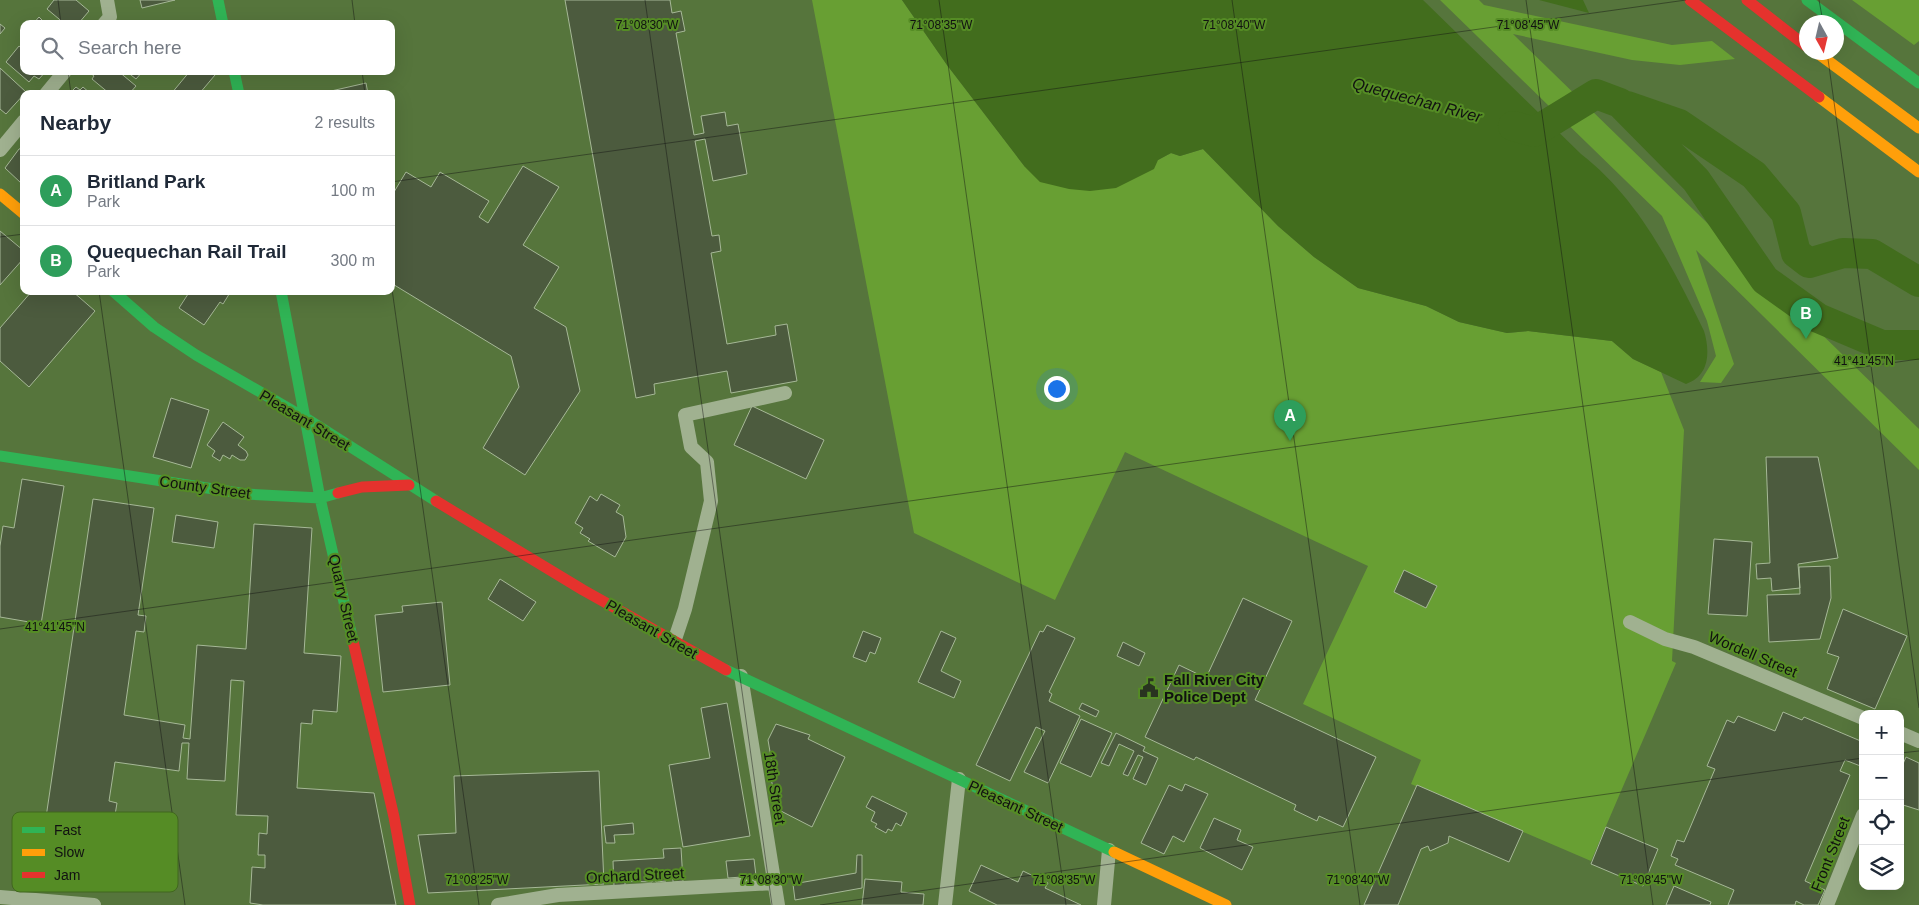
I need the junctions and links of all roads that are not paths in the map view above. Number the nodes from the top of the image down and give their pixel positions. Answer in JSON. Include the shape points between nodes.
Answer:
{"nodes":[{"id":1,"x":107,"y":0,"type":"edge"},
{"id":2,"x":218,"y":0,"type":"edge"},
{"id":3,"x":1690,"y":0,"type":"edge"},
{"id":4,"x":1747,"y":0,"type":"edge"},
{"id":5,"x":1807,"y":0,"type":"edge"},
{"id":6,"x":107,"y":20,"type":"edge"},
{"id":7,"x":223,"y":20,"type":"edge"},
{"id":8,"x":1850,"y":32,"type":"junction"},
{"id":9,"x":1799,"y":40,"type":"edge"},
{"id":10,"x":1827,"y":60,"type":"edge"},
{"id":11,"x":1919,"y":72,"type":"edge"},
{"id":12,"x":61,"y":75,"type":"edge"},
{"id":13,"x":235,"y":75,"type":"edge"},
{"id":14,"x":1919,"y":83,"type":"edge"},
{"id":15,"x":49,"y":90,"type":"edge"},
{"id":16,"x":238,"y":90,"type":"edge"},
{"id":17,"x":20,"y":126,"type":"edge"},
{"id":18,"x":1919,"y":128,"type":"edge"},
{"id":19,"x":0,"y":150,"type":"edge"},
{"id":20,"x":1918,"y":172,"type":"edge"},
{"id":21,"x":0,"y":194,"type":"edge"},
{"id":22,"x":20,"y":211,"type":"edge"},
{"id":23,"x":118,"y":295,"type":"edge"},
{"id":24,"x":282,"y":295,"type":"edge"},
{"id":25,"x":785,"y":394,"type":"dead end"},
{"id":26,"x":307,"y":419,"type":"junction"},
{"id":27,"x":0,"y":456,"type":"edge"},
{"id":28,"x":410,"y":485,"type":"junction"},
{"id":29,"x":320,"y":498,"type":"junction"},
{"id":30,"x":1630,"y":622,"type":"dead end"},
{"id":31,"x":674,"y":642,"type":"junction"},
{"id":32,"x":740,"y":676,"type":"junction"},
{"id":33,"x":1859,"y":716,"type":"edge"},
{"id":34,"x":1904,"y":735,"type":"edge"},
{"id":35,"x":1919,"y":741,"type":"edge"},
{"id":36,"x":959,"y":779,"type":"junction"},
{"id":37,"x":1859,"y":825,"type":"edge"},
{"id":38,"x":1109,"y":850,"type":"junction"},
{"id":39,"x":774,"y":883,"type":"junction"},
{"id":40,"x":0,"y":897,"type":"edge"},
{"id":41,"x":623,"y":898,"type":"edge"},
{"id":42,"x":94,"y":905,"type":"edge"},
{"id":43,"x":410,"y":905,"type":"edge"},
{"id":44,"x":498,"y":905,"type":"edge"},
{"id":45,"x":778,"y":905,"type":"edge"},
{"id":46,"x":945,"y":905,"type":"edge"},
{"id":47,"x":1104,"y":905,"type":"edge"},
{"id":48,"x":1226,"y":905,"type":"edge"},
{"id":49,"x":1826,"y":905,"type":"edge"}],
"edges":[{"from":1,"to":6,"type":"street","via":[[110,17]]},
{"from":2,"to":7,"type":"main road"},
{"from":3,"to":20,"type":"main road"},
{"from":4,"to":9,"type":"main road"},
{"from":5,"to":8,"type":"main road"},
{"from":8,"to":11,"type":"main road"},
{"from":8,"to":14,"type":"main road"},
{"from":10,"to":18,"type":"main road"},
{"from":12,"to":15,"type":"street"},
{"from":13,"to":16,"type":"main road"},
{"from":17,"to":19,"type":"street"},
{"from":21,"to":22,"type":"main road"},
{"from":23,"to":26,"type":"main road","name":"Pleasant Street","via":[[163,333]]},
{"from":24,"to":26,"type":"main road","name":"Quarry Street"},
{"from":25,"to":31,"type":"street","via":[[686,415],[691,447],[707,462],[712,501]]},
{"from":26,"to":28,"type":"main road","name":"Pleasant Street"},
{"from":26,"to":29,"type":"main road","name":"Quarry Street"},
{"from":27,"to":29,"type":"main road","name":"County Street","via":[[246,494]]},
{"from":28,"to":29,"type":"main road","name":"County Street","via":[[381,485]]},
{"from":28,"to":31,"type":"main road","name":"Pleasant Street"},
{"from":29,"to":43,"type":"main road","name":"Quarry Street","via":[[394,817]]},
{"from":30,"to":33,"type":"street","name":"Wordell Street"},
{"from":31,"to":32,"type":"main road","name":"Pleasant Street"},
{"from":32,"to":36,"type":"main road","name":"Pleasant Street"},
{"from":32,"to":39,"type":"street","name":"18th Street"},
{"from":34,"to":35,"type":"street"},
{"from":36,"to":38,"type":"main road","name":"Pleasant Street"},
{"from":36,"to":46,"type":"street"},
{"from":37,"to":49,"type":"street","name":"Front Street"},
{"from":38,"to":47,"type":"street"},
{"from":38,"to":48,"type":"main road","name":"Pleasant Street"},
{"from":39,"to":41,"type":"street","name":"Orchard Street"},
{"from":39,"to":45,"type":"street","name":"18th Street"},
{"from":40,"to":42,"type":"street"},
{"from":41,"to":44,"type":"street","name":"Orchard Street","via":[[558,895]]}]}
